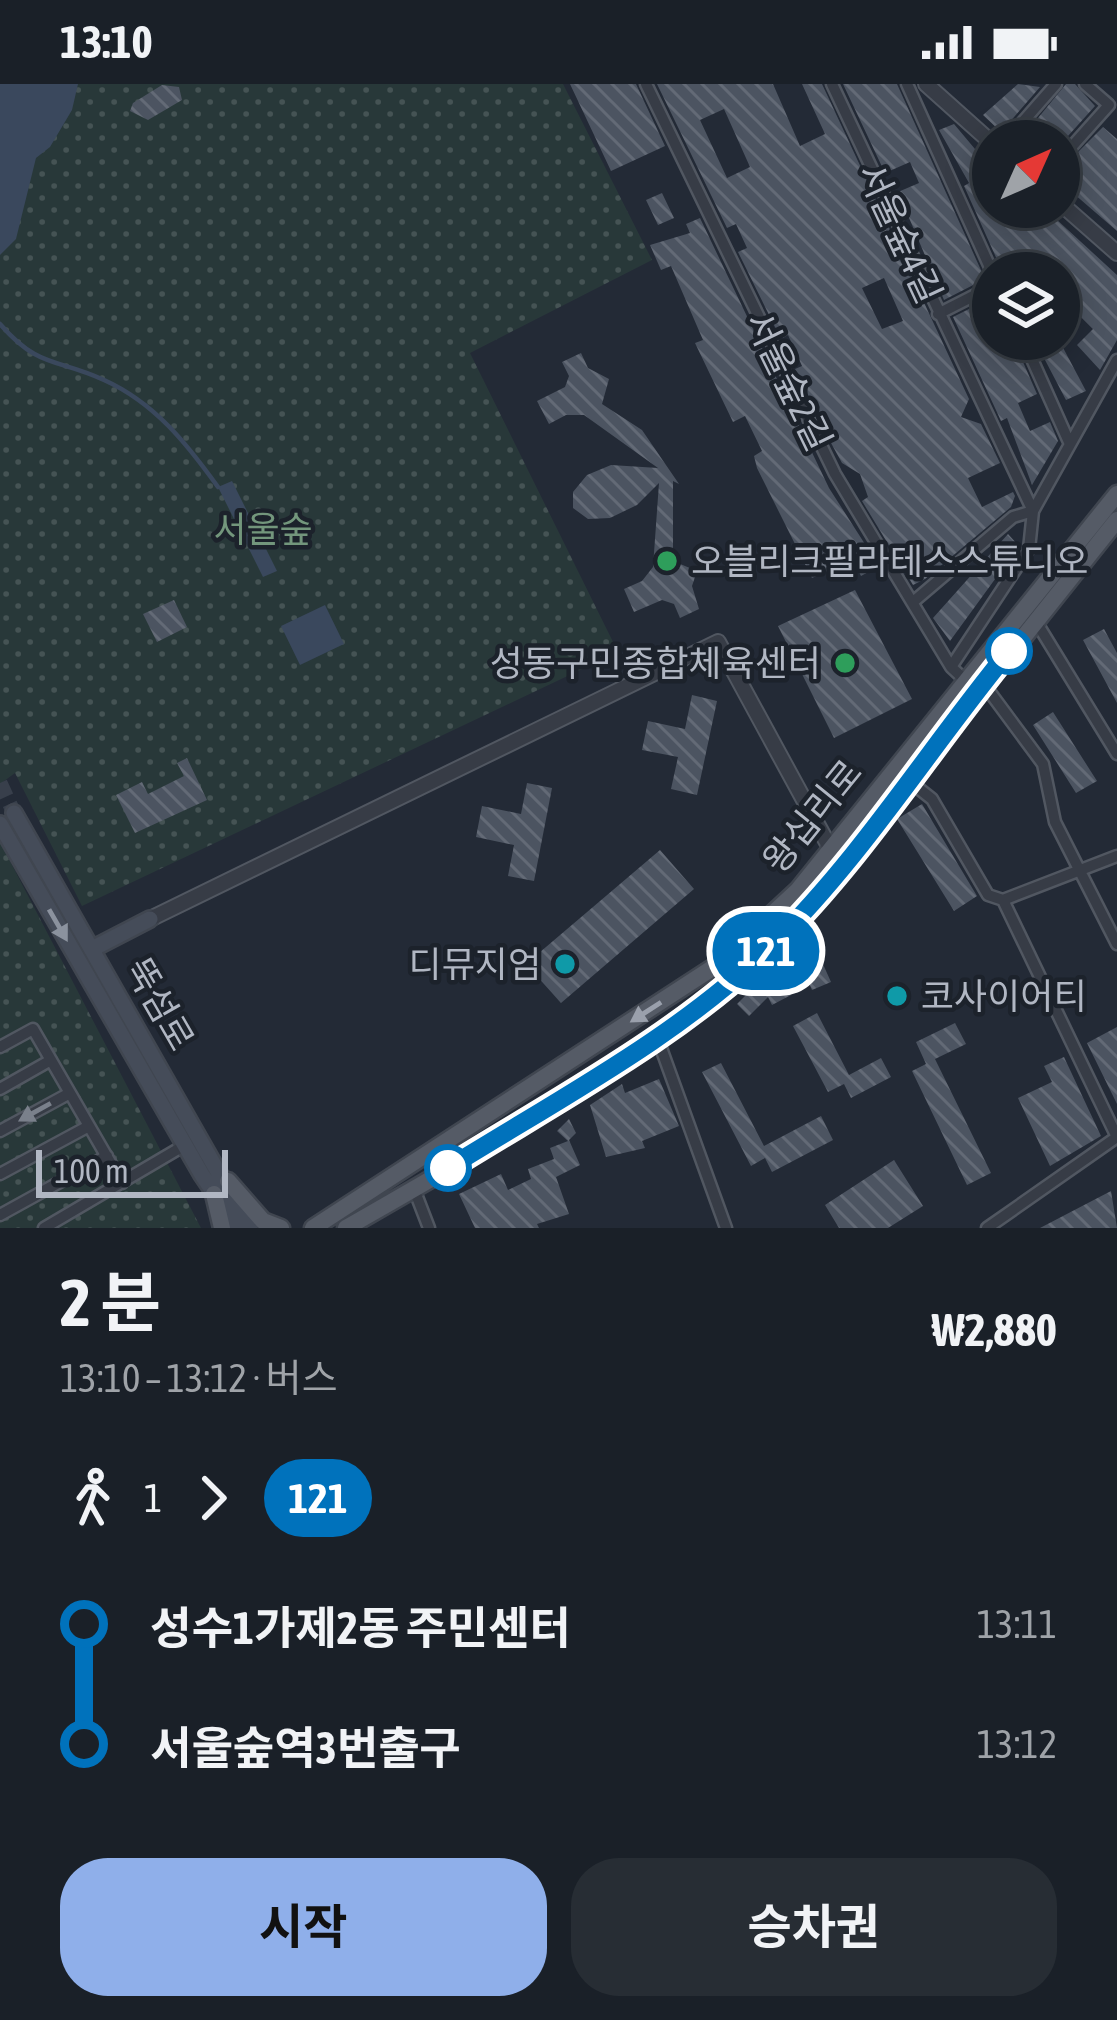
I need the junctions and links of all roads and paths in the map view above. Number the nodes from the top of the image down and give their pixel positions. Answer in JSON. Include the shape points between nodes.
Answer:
{"nodes":[{"id":1,"x":646,"y":84,"type":"edge"},
{"id":2,"x":832,"y":84,"type":"edge"},
{"id":3,"x":907,"y":84,"type":"edge"},
{"id":4,"x":926,"y":84,"type":"edge"},
{"id":5,"x":1056,"y":84,"type":"edge"},
{"id":6,"x":1085,"y":84,"type":"edge"},
{"id":7,"x":1024,"y":120,"type":"edge"},
{"id":8,"x":972,"y":125,"type":"edge"},
{"id":9,"x":1080,"y":137,"type":"edge"},
{"id":10,"x":1080,"y":220,"type":"edge"},
{"id":11,"x":983,"y":252,"type":"edge"},
{"id":12,"x":1117,"y":253,"type":"edge"},
{"id":13,"x":972,"y":297,"type":"edge"},
{"id":14,"x":938,"y":314,"type":"junction"},
{"id":15,"x":1117,"y":359,"type":"edge"},
{"id":16,"x":1033,"y":360,"type":"edge"},
{"id":17,"x":1070,"y":442,"type":"junction"},
{"id":18,"x":1117,"y":494,"type":"edge"},
{"id":19,"x":1033,"y":512,"type":"junction"},
{"id":20,"x":1115,"y":528,"type":"edge"},
{"id":21,"x":913,"y":602,"type":"junction"},
{"id":22,"x":1035,"y":620,"type":"junction"},
{"id":23,"x":951,"y":667,"type":"junction"},
{"id":24,"x":974,"y":682,"type":"junction"},
{"id":25,"x":1117,"y":754,"type":"edge"},
{"id":26,"x":908,"y":780,"type":"junction"},
{"id":27,"x":7,"y":818,"type":"edge"},
{"id":28,"x":827,"y":851,"type":"junction"},
{"id":29,"x":1117,"y":856,"type":"edge"},
{"id":30,"x":843,"y":864,"type":"junction"},
{"id":31,"x":1081,"y":871,"type":"junction"},
{"id":32,"x":1003,"y":901,"type":"junction"},
{"id":33,"x":151,"y":920,"type":"joint"},
{"id":34,"x":1117,"y":944,"type":"edge"},
{"id":35,"x":92,"y":949,"type":"junction"},
{"id":36,"x":651,"y":1038,"type":"junction"},
{"id":37,"x":0,"y":1047,"type":"edge"},
{"id":38,"x":51,"y":1060,"type":"junction"},
{"id":39,"x":0,"y":1089,"type":"edge"},
{"id":40,"x":70,"y":1093,"type":"junction"},
{"id":41,"x":89,"y":1126,"type":"junction"},
{"id":42,"x":0,"y":1131,"type":"edge"},
{"id":43,"x":1117,"y":1137,"type":"edge"},
{"id":44,"x":184,"y":1145,"type":"junction"},
{"id":45,"x":107,"y":1156,"type":"junction"},
{"id":46,"x":0,"y":1174,"type":"edge"},
{"id":47,"x":122,"y":1183,"type":"junction"},
{"id":48,"x":221,"y":1188,"type":"junction"},
{"id":49,"x":414,"y":1189,"type":"junction"},
{"id":50,"x":0,"y":1215,"type":"edge"},
{"id":51,"x":312,"y":1227,"type":"edge"},
{"id":52,"x":44,"y":1228,"type":"edge"},
{"id":53,"x":222,"y":1228,"type":"edge"},
{"id":54,"x":238,"y":1228,"type":"edge"},
{"id":55,"x":250,"y":1228,"type":"edge"},
{"id":56,"x":281,"y":1228,"type":"edge"},
{"id":57,"x":346,"y":1228,"type":"edge"},
{"id":58,"x":429,"y":1228,"type":"edge"},
{"id":59,"x":726,"y":1228,"type":"edge"},
{"id":60,"x":987,"y":1228,"type":"edge"}],
"edges":[{"from":1,"to":21,"type":"street","name":"서울숲2길","via":[[826,457]]},
{"from":2,"to":14,"type":"street","name":"서울숲4길"},
{"from":3,"to":11,"type":"street"},
{"from":4,"to":8,"type":"street"},
{"from":5,"to":7,"type":"street"},
{"from":6,"to":9,"type":"street","via":[[1109,105]]},
{"from":10,"to":12,"type":"street"},
{"from":13,"to":14,"type":"street"},
{"from":14,"to":19,"type":"street","name":"서울숲4길"},
{"from":15,"to":17,"type":"street"},
{"from":16,"to":17,"type":"street"},
{"from":17,"to":19,"type":"street"},
{"from":18,"to":24,"type":"main road","name":"왕십리로"},
{"from":19,"to":21,"type":"street","via":[[1012,517]]},
{"from":19,"to":23,"type":"street","via":[[1029,549]]},
{"from":20,"to":22,"type":"main road","name":"왕십리로"},
{"from":21,"to":23,"type":"street","name":"서울숲2길"},
{"from":22,"to":24,"type":"main road","name":"왕십리로"},
{"from":22,"to":25,"type":"street"},
{"from":23,"to":24,"type":"street","name":"서울숲2길"},
{"from":24,"to":26,"type":"main road","name":"왕십리로"},
{"from":24,"to":28,"type":"main road","name":"왕십리로"},
{"from":24,"to":31,"type":"street","name":"서울숲2길","via":[[1042,764],[1055,822]]},
{"from":26,"to":30,"type":"main road","name":"왕십리로"},
{"from":26,"to":32,"type":"street","via":[[932,799],[988,895]]},
{"from":27,"to":35,"type":"main road","name":"뚝섬로"},
{"from":27,"to":44,"type":"main road","name":"뚝섬로","one_way":true},
{"from":28,"to":30,"type":"street"},
{"from":28,"to":33,"type":"street","via":[[718,642]]},
{"from":28,"to":51,"type":"main road","name":"왕십리로","one_way":true,"via":[[798,890],[717,965]]},
{"from":29,"to":31,"type":"street"},
{"from":30,"to":36,"type":"main road","name":"왕십리로","via":[[771,947]]},
{"from":31,"to":32,"type":"street"},
{"from":31,"to":34,"type":"street","name":"서울숲2길"},
{"from":32,"to":43,"type":"street"},
{"from":33,"to":35,"type":"main road"},
{"from":35,"to":48,"type":"main road","name":"뚝섬로"},
{"from":36,"to":49,"type":"main road","name":"왕십리로"},
{"from":36,"to":59,"type":"street","via":[[670,1069]]},
{"from":37,"to":38,"type":"street","via":[[33,1029]]},
{"from":38,"to":39,"type":"street"},
{"from":38,"to":40,"type":"street"},
{"from":40,"to":41,"type":"street"},
{"from":40,"to":42,"type":"street","one_way":true},
{"from":41,"to":45,"type":"street"},
{"from":41,"to":46,"type":"street"},
{"from":43,"to":60,"type":"street"},
{"from":44,"to":47,"type":"street"},
{"from":44,"to":48,"type":"main road","name":"뚝섬로"},
{"from":45,"to":47,"type":"street"},
{"from":45,"to":50,"type":"street"},
{"from":47,"to":52,"type":"street"},
{"from":48,"to":53,"type":"main road"},
{"from":48,"to":54,"type":"main road","name":"뚝섬로"},
{"from":48,"to":55,"type":"main road","name":"뚝섬로"},
{"from":48,"to":56,"type":"main road"},
{"from":49,"to":57,"type":"main road","name":"왕십리로"},
{"from":49,"to":58,"type":"street"}]}
